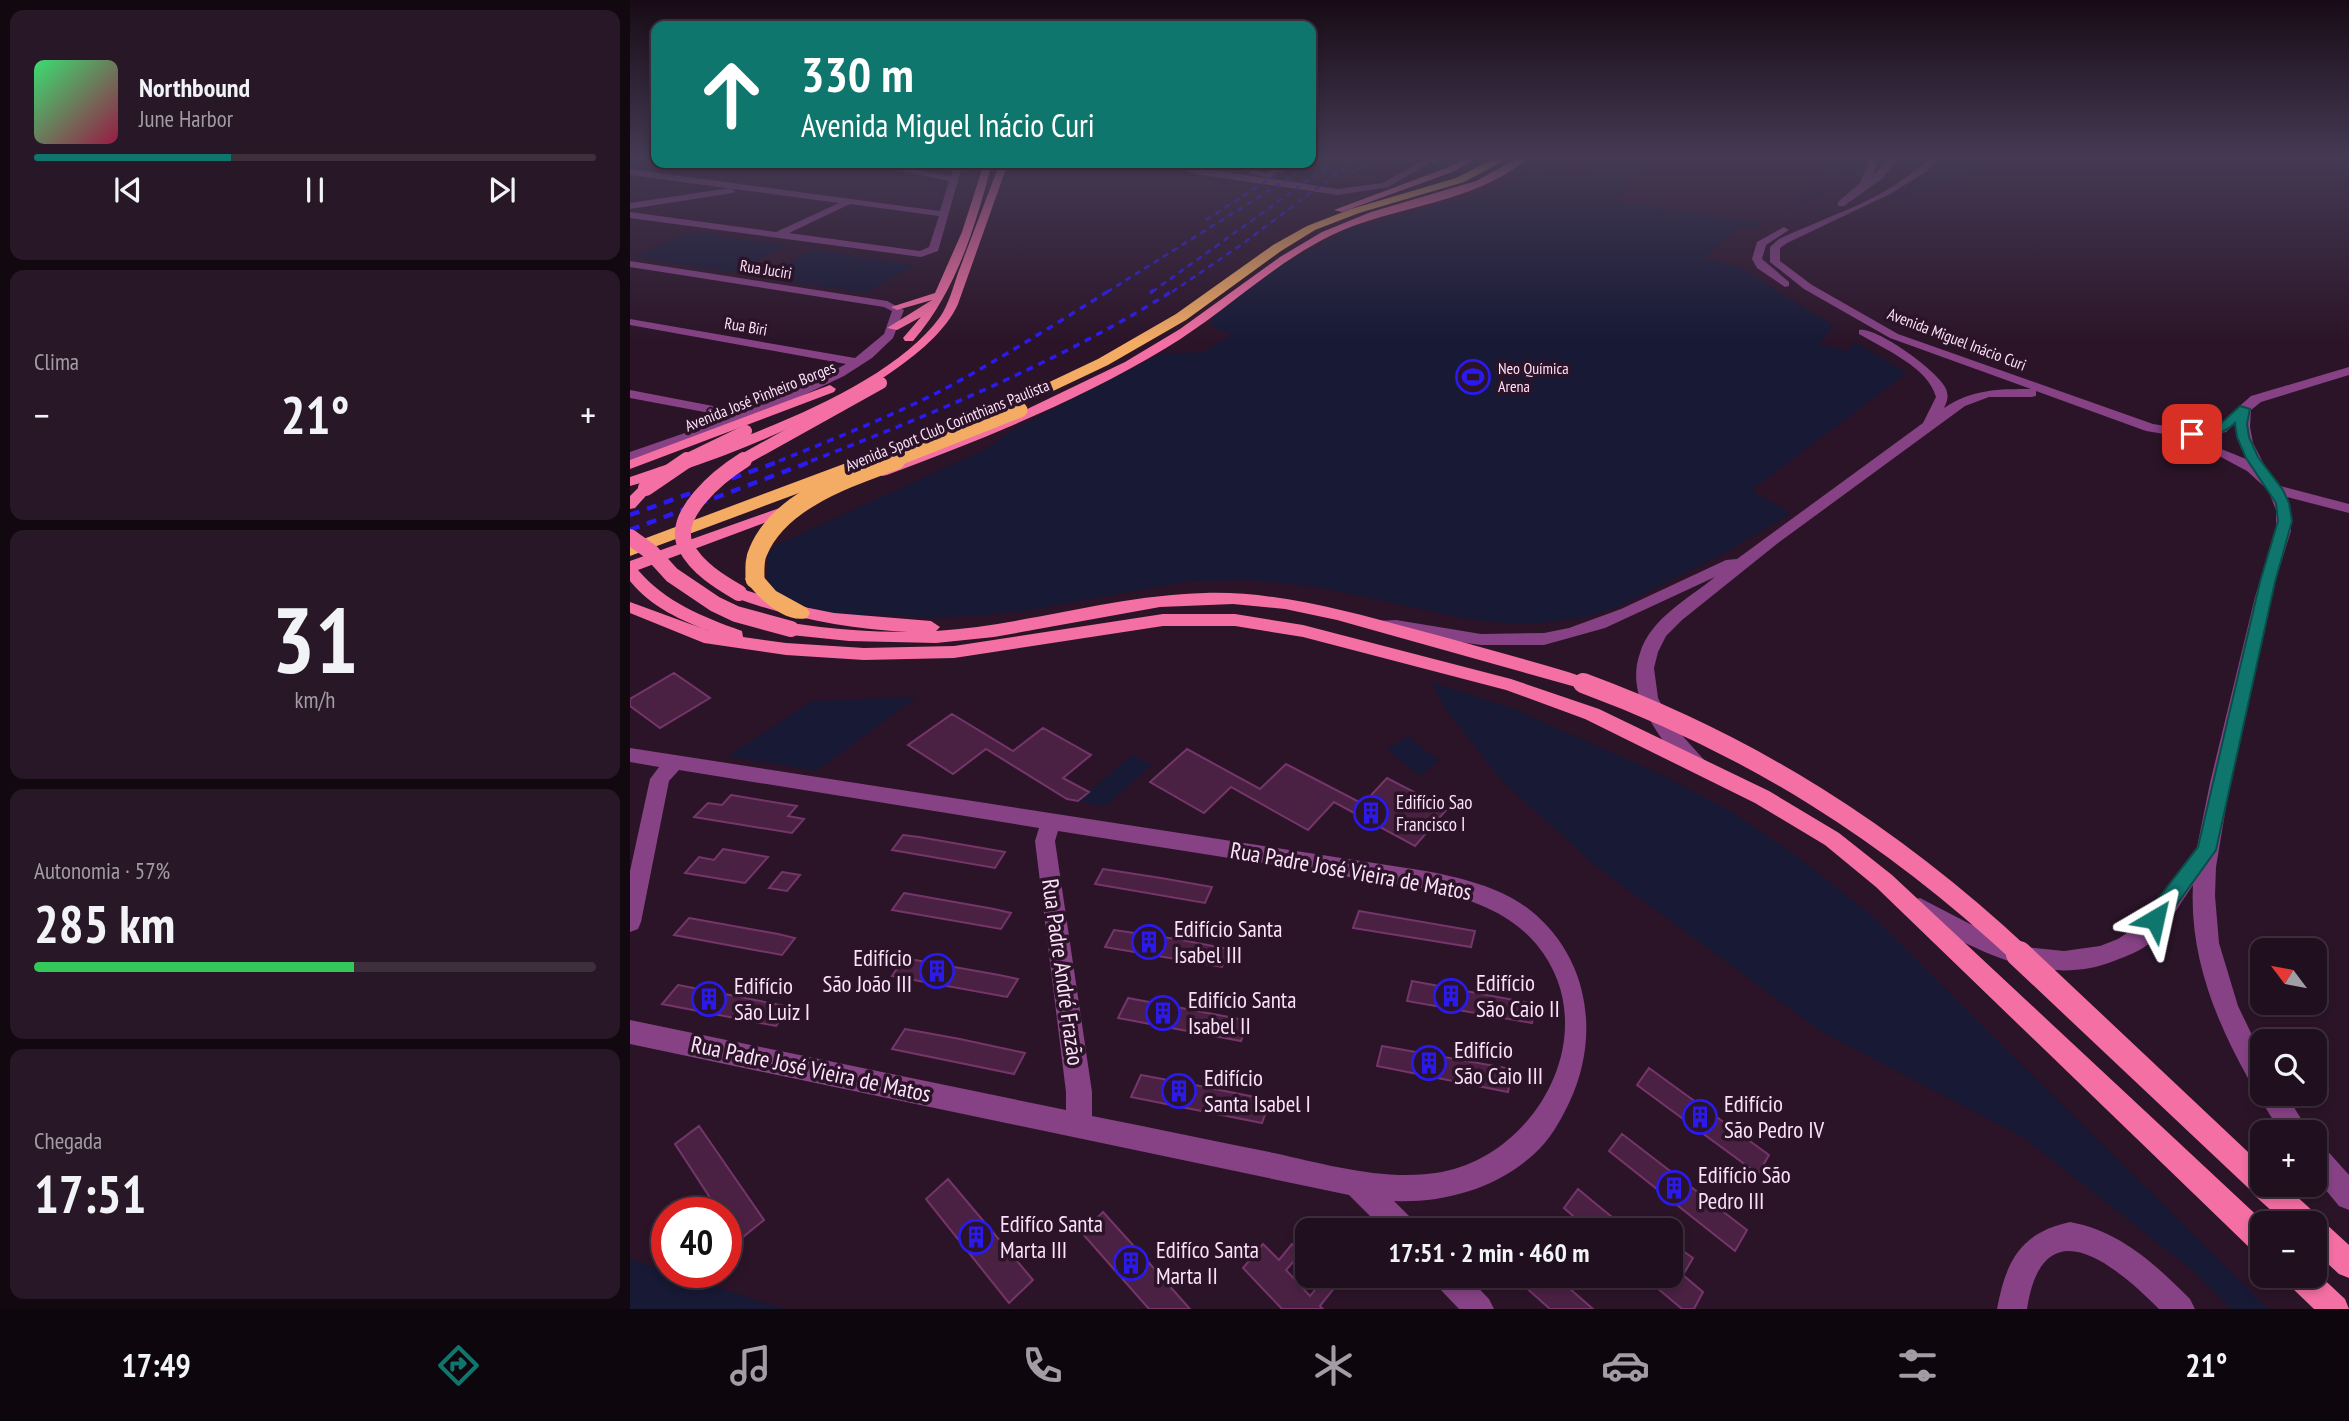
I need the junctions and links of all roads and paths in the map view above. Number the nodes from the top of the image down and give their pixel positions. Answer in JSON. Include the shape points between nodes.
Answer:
{"nodes":[{"id":1,"x":658,"y":219,"type":"edge"},
{"id":2,"x":810,"y":219,"type":"edge"},
{"id":3,"x":941,"y":219,"type":"edge"},
{"id":4,"x":969,"y":219,"type":"edge"},
{"id":5,"x":983,"y":219,"type":"edge"},
{"id":6,"x":1323,"y":219,"type":"edge"},
{"id":7,"x":1335,"y":219,"type":"edge"},
{"id":8,"x":1361,"y":219,"type":"edge"},
{"id":9,"x":1809,"y":219,"type":"edge"},
{"id":10,"x":1828,"y":219,"type":"edge"},
{"id":11,"x":1325,"y":235,"type":"junction"},
{"id":12,"x":775,"y":236,"type":"junction"},
{"id":13,"x":630,"y":264,"type":"edge"},
{"id":14,"x":940,"y":293,"type":"junction"},
{"id":15,"x":1204,"y":303,"type":"junction"},
{"id":16,"x":934,"y":305,"type":"junction"},
{"id":17,"x":897,"y":307,"type":"junction"},
{"id":18,"x":1181,"y":317,"type":"junction"},
{"id":19,"x":943,"y":320,"type":"junction"},
{"id":20,"x":630,"y":322,"type":"edge"},
{"id":21,"x":892,"y":331,"type":"junction"},
{"id":22,"x":902,"y":345,"type":"junction"},
{"id":23,"x":856,"y":362,"type":"junction"},
{"id":24,"x":2349,"y":371,"type":"edge"},
{"id":25,"x":630,"y":394,"type":"edge"},
{"id":26,"x":795,"y":405,"type":"junction"},
{"id":27,"x":2083,"y":405,"type":"junction"},
{"id":28,"x":2245,"y":409,"type":"junction"},
{"id":29,"x":745,"y":423,"type":"junction"},
{"id":30,"x":2151,"y":428,"type":"junction"},
{"id":31,"x":1919,"y":432,"type":"junction"},
{"id":32,"x":630,"y":457,"type":"edge"},
{"id":33,"x":630,"y":464,"type":"edge"},
{"id":34,"x":630,"y":482,"type":"edge"},
{"id":35,"x":2273,"y":486,"type":"junction"},
{"id":36,"x":2308,"y":497,"type":"junction"},
{"id":37,"x":2349,"y":502,"type":"edge"},
{"id":38,"x":630,"y":505,"type":"edge"},
{"id":39,"x":2349,"y":509,"type":"edge"},
{"id":40,"x":630,"y":539,"type":"edge"},
{"id":41,"x":630,"y":550,"type":"edge"},
{"id":42,"x":1754,"y":553,"type":"junction"},
{"id":43,"x":630,"y":569,"type":"edge"},
{"id":44,"x":630,"y":607,"type":"edge"},
{"id":45,"x":795,"y":621,"type":"junction"},
{"id":46,"x":1450,"y":639,"type":"junction"},
{"id":47,"x":762,"y":645,"type":"junction"},
{"id":48,"x":630,"y":754,"type":"edge"},
{"id":49,"x":675,"y":761,"type":"junction"},
{"id":50,"x":1698,"y":764,"type":"junction"},
{"id":51,"x":1051,"y":821,"type":"junction"},
{"id":52,"x":2207,"y":850,"type":"junction"},
{"id":53,"x":1884,"y":881,"type":"junction"},
{"id":54,"x":630,"y":922,"type":"edge"},
{"id":55,"x":630,"y":1032,"type":"edge"},
{"id":56,"x":2250,"y":1062,"type":"edge"},
{"id":57,"x":1079,"y":1125,"type":"junction"},
{"id":58,"x":2327,"y":1170,"type":"edge"},
{"id":59,"x":2250,"y":1172,"type":"edge"},
{"id":60,"x":1357,"y":1184,"type":"junction"},
{"id":61,"x":2349,"y":1196,"type":"edge"},
{"id":62,"x":2277,"y":1197,"type":"edge"},
{"id":63,"x":2292,"y":1211,"type":"edge"},
{"id":64,"x":1390,"y":1218,"type":"edge"},
{"id":65,"x":2250,"y":1229,"type":"edge"},
{"id":66,"x":2327,"y":1244,"type":"edge"},
{"id":67,"x":2349,"y":1264,"type":"edge"},
{"id":68,"x":1459,"y":1288,"type":"edge"},
{"id":69,"x":2313,"y":1288,"type":"edge"},
{"id":70,"x":1479,"y":1309,"type":"edge"},
{"id":71,"x":2011,"y":1309,"type":"edge"},
{"id":72,"x":2180,"y":1309,"type":"edge"},
{"id":73,"x":2335,"y":1309,"type":"edge"}],
"edges":[{"from":1,"to":12,"type":"street"},
{"from":2,"to":12,"type":"street"},
{"from":3,"to":12,"type":"street","via":[[934,249],[912,255]]},
{"from":4,"to":14,"type":"main road","name":"Avenida José Pinheiro Borges"},
{"from":5,"to":19,"type":"main road","name":"Avenida José Pinheiro Borges"},
{"from":6,"to":40,"type":"highway","name":"Avenida Sport Club Corinthians Paulista","via":[[1276,242],[1158,323],[1055,377],[945,423]]},
{"from":7,"to":15,"type":"highway","name":"Avenida Sport Club Corinthians Paulista","via":[[1285,242]]},
{"from":8,"to":11,"type":"main road","name":"Avenida Sport Club Corinthians Paulista"},
{"from":9,"to":31,"type":"street","name":"Avenida Miguel Inácio Curi","via":[[1765,241],[1757,259],[1777,279],[1932,377],[1942,395]]},
{"from":10,"to":27,"type":"street","name":"Avenida Miguel Inácio Curi","via":[[1775,247],[1775,262],[1808,287],[1895,336]]},
{"from":11,"to":15,"type":"highway"},
{"from":11,"to":43,"type":"main road","name":"Avenida Sport Club Corinthians Paulista","via":[[1172,340],[1056,403]]},
{"from":13,"to":17,"type":"street","name":"Rua Juciri"},
{"from":14,"to":16,"type":"main road","name":"Avenida José Pinheiro Borges"},
{"from":14,"to":17,"type":"main road"},
{"from":15,"to":18,"type":"highway","name":"Avenida Sport Club Corinthians Paulista"},
{"from":16,"to":21,"type":"main road"},
{"from":16,"to":22,"type":"main road","name":"Avenida José Pinheiro Borges"},
{"from":17,"to":21,"type":"street"},
{"from":18,"to":41,"type":"highway","name":"Avenida Sport Club Corinthians Paulista","via":[[1103,362],[1024,398]]},
{"from":18,"to":45,"type":"highway","bridge":true,"via":[[1125,357],[1020,410],[867,471],[799,504],[763,541],[756,555],[755,579]]},
{"from":19,"to":34,"type":"main road","name":"Avenida José Pinheiro Borges","via":[[890,368],[831,401],[722,450]]},
{"from":19,"to":45,"type":"main road","bridge":true,"via":[[942,332],[925,351],[881,383],[732,468],[697,498],[683,528],[688,550],[716,580]]},
{"from":20,"to":23,"type":"street","name":"Rua Biri"},
{"from":21,"to":22,"type":"main road"},
{"from":21,"to":23,"type":"street"},
{"from":22,"to":26,"type":"main road","name":"Avenida José Pinheiro Borges"},
{"from":23,"to":29,"type":"street"},
{"from":24,"to":28,"type":"street","name":"Avenida Miguel Inácio Curi","via":[[2279,391]]},
{"from":25,"to":29,"type":"street"},
{"from":26,"to":29,"type":"main road"},
{"from":26,"to":33,"type":"main road","name":"Avenida José Pinheiro Borges"},
{"from":27,"to":30,"type":"street","name":"Avenida Miguel Inácio Curi"},
{"from":27,"to":31,"type":"street","via":[[2032,393],[1987,393],[1960,402]]},
{"from":28,"to":30,"type":"street","name":"Avenida Miguel Inácio Curi","via":[[2221,429],[2207,433]]},
{"from":28,"to":35,"type":"street","via":[[2243,437]]},
{"from":29,"to":32,"type":"street"},
{"from":29,"to":38,"type":"main road","bridge":true,"via":[[676,465]]},
{"from":30,"to":35,"type":"street","via":[[2218,452]]},
{"from":31,"to":42,"type":"street"},
{"from":35,"to":36,"type":"street"},
{"from":35,"to":52,"type":"street","via":[[2283,503],[2284,532],[2267,582]]},
{"from":36,"to":37,"type":"street","via":[[2314,493]]},
{"from":36,"to":39,"type":"street"},
{"from":40,"to":45,"type":"main road","bridge":true,"via":[[651,552],[671,575],[715,604],[736,614]]},
{"from":42,"to":46,"type":"street","via":[[1584,629],[1520,641]]},
{"from":42,"to":50,"type":"street","via":[[1668,624],[1649,650],[1646,692],[1679,747]]},
{"from":43,"to":47,"type":"main road","via":[[670,607]]},
{"from":44,"to":47,"type":"main road","via":[[704,637]]},
{"from":45,"to":46,"type":"main road","via":[[862,638],[946,637],[1130,605],[1210,598],[1288,604]]},
{"from":46,"to":59,"type":"main road","bridge":true,"via":[[1657,711],[1733,746],[1846,814],[1893,847],[2011,946]]},
{"from":47,"to":50,"type":"main road","via":[[914,655],[1163,620],[1235,620],[1361,644],[1511,685],[1592,714]]},
{"from":48,"to":49,"type":"street","name":"Rua Padre José Vieira de Matos"},
{"from":49,"to":51,"type":"street","name":"Rua Padre José Vieira de Matos"},
{"from":49,"to":54,"type":"street","via":[[660,779]]},
{"from":50,"to":53,"type":"main road","via":[[1832,839]]},
{"from":51,"to":57,"type":"street","name":"Rua Padre André Frazão","via":[[1045,841],[1079,1092]]},
{"from":51,"to":60,"type":"street","name":"Rua Padre José Vieira de Matos","via":[[1452,885],[1479,892],[1511,909],[1550,942],[1574,996],[1574,1060],[1560,1095],[1532,1137],[1492,1167],[1460,1181],[1415,1191]]},
{"from":52,"to":53,"type":"street","via":[[2145,933],[2100,956],[2064,961],[2024,957],[1994,946],[1928,913]]},
{"from":52,"to":56,"type":"street","via":[[2206,924],[2218,975]]},
{"from":53,"to":65,"type":"main road"},
{"from":55,"to":57,"type":"street","name":"Rua Padre José Vieira de Matos"},
{"from":57,"to":60,"type":"street","name":"Rua Padre José Vieira de Matos"},
{"from":58,"to":61,"type":"street"},
{"from":60,"to":64,"type":"street"},
{"from":62,"to":63,"type":"main road"},
{"from":66,"to":67,"type":"main road"},
{"from":68,"to":70,"type":"street"},
{"from":69,"to":73,"type":"main road"},
{"from":71,"to":72,"type":"street","via":[[2021,1270],[2042,1243],[2060,1235],[2090,1240],[2119,1253]]}]}
